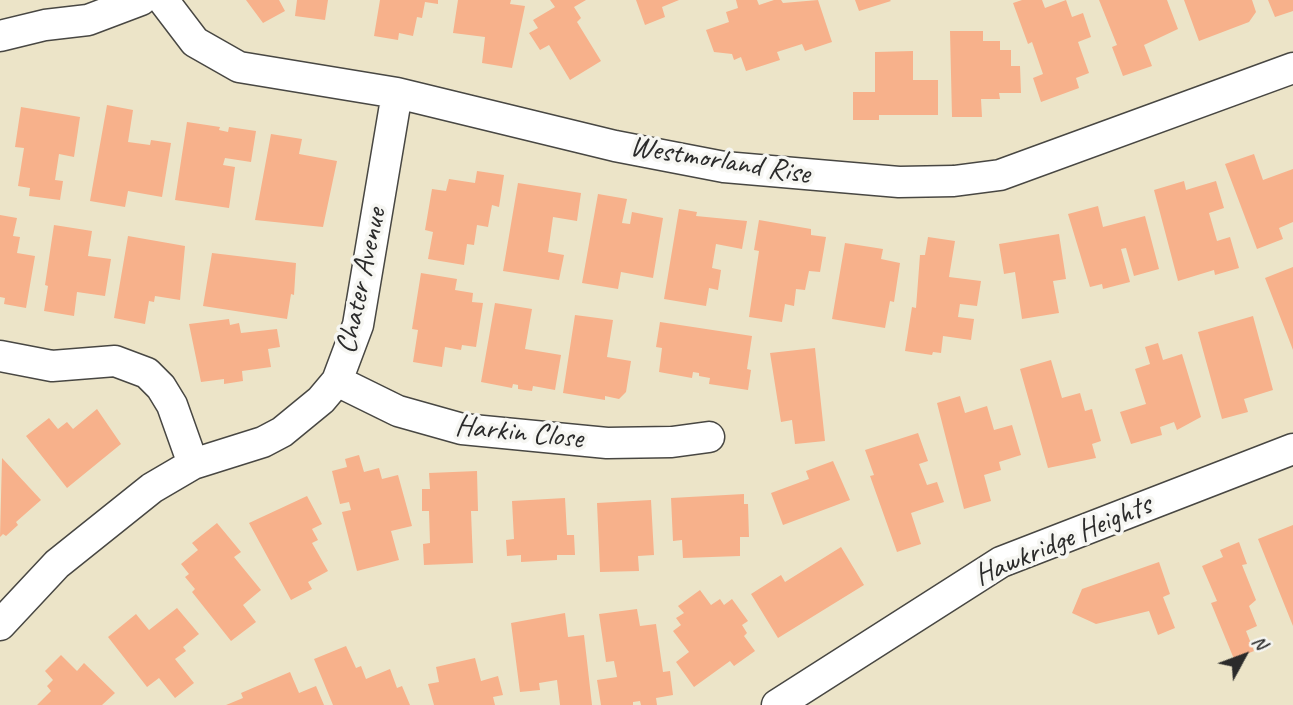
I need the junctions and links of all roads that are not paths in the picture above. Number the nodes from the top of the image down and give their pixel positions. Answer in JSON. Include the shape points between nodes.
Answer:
{"nodes":[{"id":1,"x":141,"y":0,"type":"edge"},
{"id":2,"x":163,"y":0,"type":"edge"},
{"id":3,"x":0,"y":36,"type":"edge"},
{"id":4,"x":1293,"y":68,"type":"edge"},
{"id":5,"x":397,"y":93,"type":"junction"},
{"id":6,"x":0,"y":356,"type":"edge"},
{"id":7,"x":337,"y":381,"type":"junction"},
{"id":8,"x":709,"y":436,"type":"dead end"},
{"id":9,"x":1293,"y":449,"type":"edge"},
{"id":10,"x":193,"y":464,"type":"junction"},
{"id":11,"x":0,"y":625,"type":"edge"},
{"id":12,"x":776,"y":705,"type":"edge"}],
"edges":[{"from":1,"to":3,"type":"street","via":[[88,20]]},
{"from":2,"to":5,"type":"street","name":"Westmorland Rise","via":[[195,42],[239,67]]},
{"from":4,"to":5,"type":"street","name":"Westmorland Rise","via":[[1012,171],[954,181],[874,180],[724,167],[615,146]]},
{"from":5,"to":7,"type":"street","name":"Chater Avenue","via":[[358,325]]},
{"from":6,"to":10,"type":"street","via":[[52,366],[115,361],[147,373],[172,405]]},
{"from":7,"to":8,"type":"street","name":"Harkin Close","via":[[398,411],[462,429],[607,443]]},
{"from":7,"to":10,"type":"street","name":"Chater Avenue","via":[[282,432]]},
{"from":9,"to":12,"type":"street","name":"Hawkridge Heights","via":[[1001,562]]},
{"from":10,"to":11,"type":"street","name":"Chater Avenue","via":[[123,509],[57,564]]}]}
